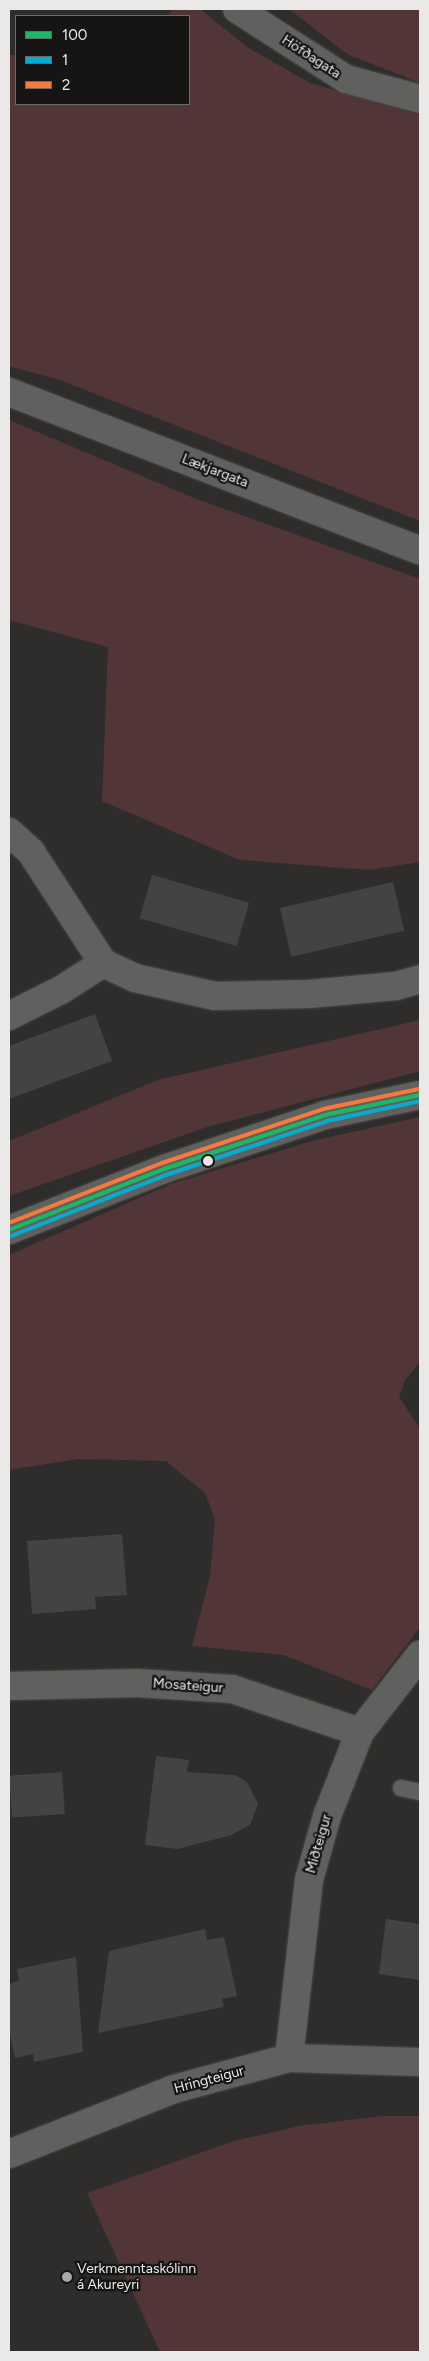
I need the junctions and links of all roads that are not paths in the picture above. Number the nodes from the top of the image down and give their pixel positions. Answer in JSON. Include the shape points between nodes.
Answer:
{"nodes":[{"id":1,"x":237,"y":9,"type":"edge"},
{"id":2,"x":420,"y":100,"type":"edge"},
{"id":3,"x":9,"y":392,"type":"edge"},
{"id":4,"x":420,"y":551,"type":"edge"},
{"id":5,"x":9,"y":832,"type":"edge"},
{"id":6,"x":102,"y":963,"type":"junction"},
{"id":7,"x":420,"y":979,"type":"edge"},
{"id":8,"x":9,"y":1016,"type":"edge"},
{"id":9,"x":420,"y":1095,"type":"edge"},
{"id":10,"x":9,"y":1230,"type":"edge"},
{"id":11,"x":420,"y":1655,"type":"edge"},
{"id":12,"x":9,"y":1686,"type":"edge"},
{"id":13,"x":360,"y":1732,"type":"junction"},
{"id":14,"x":401,"y":1788,"type":"dead end"},
{"id":15,"x":420,"y":1792,"type":"edge"},
{"id":16,"x":289,"y":2058,"type":"junction"},
{"id":17,"x":420,"y":2062,"type":"edge"},
{"id":18,"x":9,"y":2154,"type":"edge"}],
"edges":[{"from":1,"to":2,"type":"street","name":"Höfðagata","via":[[346,79]]},
{"from":3,"to":4,"type":"street","name":"Lækjargata"},
{"from":5,"to":6,"type":"street","via":[[31,852]]},
{"from":6,"to":7,"type":"street","via":[[135,978],[214,996],[309,994],[396,986]]},
{"from":6,"to":8,"type":"street","via":[[61,990]]},
{"from":9,"to":10,"type":"street","via":[[325,1115],[164,1169]]},
{"from":11,"to":13,"type":"street","name":"Miðteigur"},
{"from":12,"to":13,"type":"street","name":"Mosateigur","via":[[137,1683],[232,1689]]},
{"from":13,"to":16,"type":"street","name":"Miðteigur","via":[[326,1816],[309,1880]]},
{"from":14,"to":15,"type":"lane"},
{"from":16,"to":17,"type":"street","name":"Hringteigur"},
{"from":16,"to":18,"type":"street","name":"Hringteigur","via":[[174,2089]]}]}
